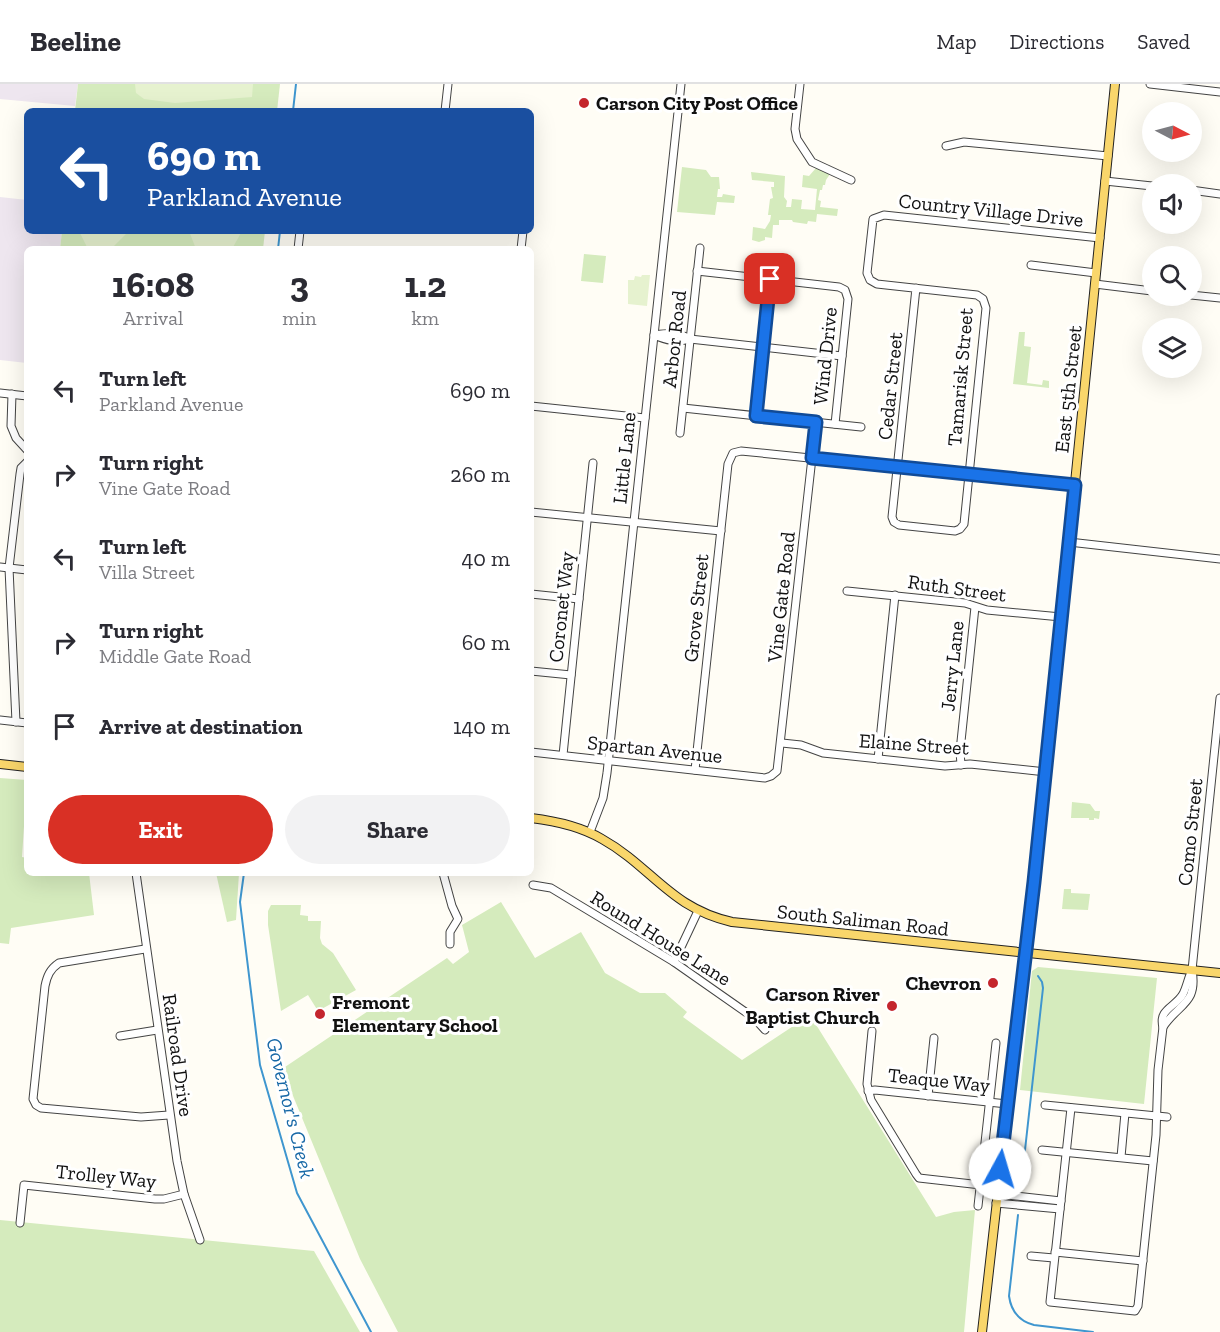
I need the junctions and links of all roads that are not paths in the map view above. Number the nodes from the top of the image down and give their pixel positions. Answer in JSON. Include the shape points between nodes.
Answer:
{"nodes":[{"id":1,"x":448,"y":84,"type":"edge"},
{"id":2,"x":681,"y":84,"type":"edge"},
{"id":3,"x":800,"y":84,"type":"edge"},
{"id":4,"x":1115,"y":84,"type":"edge"},
{"id":5,"x":1150,"y":84,"type":"edge"},
{"id":6,"x":1220,"y":92,"type":"edge"},
{"id":7,"x":445,"y":108,"type":"edge"},
{"id":8,"x":946,"y":147,"type":"dead end"},
{"id":9,"x":1108,"y":156,"type":"junction"},
{"id":10,"x":851,"y":180,"type":"dead end"},
{"id":11,"x":1105,"y":181,"type":"junction"},
{"id":12,"x":1142,"y":185,"type":"edge"},
{"id":13,"x":1202,"y":192,"type":"edge"},
{"id":14,"x":1220,"y":194,"type":"edge"},
{"id":15,"x":1100,"y":238,"type":"junction"},
{"id":16,"x":700,"y":248,"type":"dead end"},
{"id":17,"x":1031,"y":265,"type":"dead end"},
{"id":18,"x":697,"y":271,"type":"junction"},
{"id":19,"x":1096,"y":273,"type":"junction"},
{"id":20,"x":770,"y":279,"type":"junction"},
{"id":21,"x":1095,"y":285,"type":"junction"},
{"id":22,"x":916,"y":288,"type":"junction"},
{"id":23,"x":1142,"y":290,"type":"edge"},
{"id":24,"x":1202,"y":296,"type":"edge"},
{"id":25,"x":1220,"y":298,"type":"edge"},
{"id":26,"x":654,"y":335,"type":"junction"},
{"id":27,"x":690,"y":339,"type":"junction"},
{"id":28,"x":763,"y":347,"type":"junction"},
{"id":29,"x":842,"y":356,"type":"junction"},
{"id":30,"x":0,"y":393,"type":"edge"},
{"id":31,"x":12,"y":394,"type":"junction"},
{"id":32,"x":24,"y":396,"type":"edge"},
{"id":33,"x":534,"y":406,"type":"edge"},
{"id":34,"x":683,"y":408,"type":"junction"},
{"id":35,"x":756,"y":416,"type":"junction"},
{"id":36,"x":645,"y":418,"type":"junction"},
{"id":37,"x":816,"y":422,"type":"junction"},
{"id":38,"x":835,"y":424,"type":"junction"},
{"id":39,"x":861,"y":427,"type":"dead end"},
{"id":40,"x":680,"y":433,"type":"dead end"},
{"id":41,"x":24,"y":447,"type":"edge"},
{"id":42,"x":812,"y":458,"type":"junction"},
{"id":43,"x":593,"y":463,"type":"dead end"},
{"id":44,"x":24,"y":465,"type":"edge"},
{"id":45,"x":898,"y":467,"type":"junction"},
{"id":46,"x":968,"y":474,"type":"junction"},
{"id":47,"x":1075,"y":485,"type":"junction"},
{"id":48,"x":534,"y":512,"type":"edge"},
{"id":49,"x":588,"y":518,"type":"junction"},
{"id":50,"x":634,"y":522,"type":"junction"},
{"id":51,"x":960,"y":529,"type":"joint"},
{"id":52,"x":721,"y":531,"type":"junction"},
{"id":53,"x":1069,"y":542,"type":"junction"},
{"id":54,"x":1220,"y":559,"type":"edge"},
{"id":55,"x":0,"y":567,"type":"edge"},
{"id":56,"x":9,"y":568,"type":"junction"},
{"id":57,"x":24,"y":570,"type":"edge"},
{"id":58,"x":847,"y":591,"type":"dead end"},
{"id":59,"x":534,"y":594,"type":"edge"},
{"id":60,"x":896,"y":596,"type":"junction"},
{"id":61,"x":579,"y":599,"type":"junction"},
{"id":62,"x":975,"y":607,"type":"junction"},
{"id":63,"x":1061,"y":617,"type":"junction"},
{"id":64,"x":534,"y":671,"type":"edge"},
{"id":65,"x":571,"y":675,"type":"junction"},
{"id":66,"x":1220,"y":698,"type":"edge"},
{"id":67,"x":0,"y":720,"type":"edge"},
{"id":68,"x":16,"y":722,"type":"junction"},
{"id":69,"x":24,"y":723,"type":"edge"},
{"id":70,"x":782,"y":743,"type":"junction"},
{"id":71,"x":534,"y":752,"type":"edge"},
{"id":72,"x":563,"y":755,"type":"junction"},
{"id":73,"x":878,"y":759,"type":"junction"},
{"id":74,"x":608,"y":760,"type":"junction"},
{"id":75,"x":0,"y":764,"type":"edge"},
{"id":76,"x":961,"y":765,"type":"junction"},
{"id":77,"x":24,"y":767,"type":"edge"},
{"id":78,"x":695,"y":770,"type":"junction"},
{"id":79,"x":1046,"y":772,"type":"junction"},
{"id":80,"x":774,"y":775,"type":"joint"},
{"id":81,"x":534,"y":819,"type":"edge"},
{"id":82,"x":590,"y":832,"type":"junction"},
{"id":83,"x":136,"y":876,"type":"edge"},
{"id":84,"x":444,"y":876,"type":"edge"},
{"id":85,"x":533,"y":885,"type":"dead end"},
{"id":86,"x":698,"y":911,"type":"junction"},
{"id":87,"x":450,"y":944,"type":"dead end"},
{"id":88,"x":145,"y":949,"type":"junction"},
{"id":89,"x":1024,"y":953,"type":"junction"},
{"id":90,"x":674,"y":962,"type":"junction"},
{"id":91,"x":1192,"y":970,"type":"junction"},
{"id":92,"x":1220,"y":973,"type":"edge"},
{"id":93,"x":157,"y":1030,"type":"junction"},
{"id":94,"x":765,"y":1030,"type":"dead end"},
{"id":95,"x":872,"y":1031,"type":"dead end"},
{"id":96,"x":120,"y":1036,"type":"dead end"},
{"id":97,"x":934,"y":1038,"type":"dead end"},
{"id":98,"x":996,"y":1042,"type":"dead end"},
{"id":99,"x":868,"y":1091,"type":"junction"},
{"id":100,"x":928,"y":1096,"type":"junction"},
{"id":101,"x":990,"y":1102,"type":"junction"},
{"id":102,"x":1007,"y":1104,"type":"junction"},
{"id":103,"x":1045,"y":1105,"type":"dead end"},
{"id":104,"x":1071,"y":1108,"type":"junction"},
{"id":105,"x":1125,"y":1113,"type":"junction"},
{"id":106,"x":169,"y":1115,"type":"junction"},
{"id":107,"x":1157,"y":1116,"type":"junction"},
{"id":108,"x":1167,"y":1117,"type":"dead end"},
{"id":109,"x":1042,"y":1150,"type":"dead end"},
{"id":110,"x":1066,"y":1152,"type":"junction"},
{"id":111,"x":1121,"y":1158,"type":"junction"},
{"id":112,"x":1154,"y":1161,"type":"junction"},
{"id":113,"x":981,"y":1185,"type":"junction"},
{"id":114,"x":184,"y":1194,"type":"junction"},
{"id":115,"x":997,"y":1198,"type":"junction"},
{"id":116,"x":1061,"y":1201,"type":"junction"},
{"id":117,"x":978,"y":1206,"type":"dead end"},
{"id":118,"x":1060,"y":1209,"type":"junction"},
{"id":119,"x":20,"y":1223,"type":"dead end"},
{"id":120,"x":200,"y":1240,"type":"dead end"},
{"id":121,"x":1055,"y":1255,"type":"junction"},
{"id":122,"x":1031,"y":1256,"type":"dead end"},
{"id":123,"x":1143,"y":1261,"type":"junction"},
{"id":124,"x":982,"y":1332,"type":"edge"}],
"edges":[{"from":1,"to":7,"type":"street"},
{"from":2,"to":26,"type":"street","name":"Little Lane"},
{"from":3,"to":10,"type":"street","via":[[797,139],[812,162]]},
{"from":4,"to":9,"type":"main road","name":"East 5th Street"},
{"from":5,"to":6,"type":"street"},
{"from":8,"to":9,"type":"street","via":[[964,142]]},
{"from":9,"to":11,"type":"main road","name":"East 5th Street"},
{"from":11,"to":12,"type":"street"},
{"from":11,"to":15,"type":"main road","name":"East 5th Street"},
{"from":13,"to":14,"type":"street"},
{"from":15,"to":19,"type":"main road","name":"East 5th Street"},
{"from":15,"to":22,"type":"street","name":"Country Village Drive","via":[[884,215],[873,219],[867,273],[870,280]]},
{"from":16,"to":18,"type":"street","name":"Arbor Road"},
{"from":17,"to":19,"type":"street"},
{"from":18,"to":20,"type":"street"},
{"from":18,"to":27,"type":"street","name":"Arbor Road"},
{"from":19,"to":21,"type":"main road","name":"East 5th Street"},
{"from":20,"to":28,"type":"street"},
{"from":20,"to":29,"type":"street","name":"Wind Drive","via":[[839,287],[846,292]]},
{"from":21,"to":23,"type":"street"},
{"from":21,"to":47,"type":"main road","name":"East 5th Street"},
{"from":22,"to":45,"type":"street","name":"Cedar Street"},
{"from":22,"to":46,"type":"street","name":"Tamarisk Street","via":[[977,294],[986,308]]},
{"from":24,"to":25,"type":"street"},
{"from":26,"to":27,"type":"street","via":[[664,340]]},
{"from":26,"to":36,"type":"street","name":"Little Lane"},
{"from":27,"to":28,"type":"street"},
{"from":27,"to":34,"type":"street","name":"Arbor Road"},
{"from":28,"to":29,"type":"street"},
{"from":28,"to":35,"type":"street"},
{"from":29,"to":38,"type":"street","name":"Wind Drive"},
{"from":30,"to":31,"type":"street"},
{"from":31,"to":32,"type":"street"},
{"from":31,"to":41,"type":"street","via":[[11,426]]},
{"from":33,"to":36,"type":"street"},
{"from":34,"to":35,"type":"street"},
{"from":34,"to":40,"type":"street","name":"Arbor Road"},
{"from":35,"to":37,"type":"street"},
{"from":36,"to":50,"type":"street","name":"Little Lane"},
{"from":37,"to":38,"type":"street"},
{"from":37,"to":42,"type":"street","name":"Vine Gate Road"},
{"from":38,"to":39,"type":"street"},
{"from":42,"to":45,"type":"street"},
{"from":42,"to":52,"type":"street","name":"Grove Street","via":[[735,452],[728,464]]},
{"from":42,"to":70,"type":"street","name":"Vine Gate Road"},
{"from":43,"to":49,"type":"street","name":"Coronet Way"},
{"from":44,"to":56,"type":"street"},
{"from":45,"to":46,"type":"street"},
{"from":45,"to":51,"type":"street","name":"Cedar Street","via":[[894,522]]},
{"from":46,"to":47,"type":"street"},
{"from":46,"to":51,"type":"street","name":"Tamarisk Street","via":[[964,524]]},
{"from":47,"to":53,"type":"main road","name":"East 5th Street"},
{"from":48,"to":49,"type":"street"},
{"from":49,"to":50,"type":"street"},
{"from":49,"to":61,"type":"street","name":"Coronet Way"},
{"from":50,"to":52,"type":"street"},
{"from":50,"to":74,"type":"street","name":"Little Lane"},
{"from":52,"to":78,"type":"street","name":"Grove Street"},
{"from":53,"to":54,"type":"street"},
{"from":53,"to":63,"type":"main road","name":"East 5th Street"},
{"from":55,"to":56,"type":"street"},
{"from":56,"to":57,"type":"street"},
{"from":56,"to":68,"type":"street"},
{"from":58,"to":60,"type":"street","name":"Ruth Street"},
{"from":59,"to":61,"type":"street"},
{"from":60,"to":62,"type":"street","name":"Ruth Street"},
{"from":60,"to":73,"type":"street"},
{"from":61,"to":65,"type":"street","name":"Coronet Way"},
{"from":62,"to":63,"type":"street","name":"Ruth Street"},
{"from":62,"to":76,"type":"street","name":"Jerry Lane"},
{"from":63,"to":79,"type":"main road","name":"East 5th Street"},
{"from":64,"to":65,"type":"street"},
{"from":65,"to":72,"type":"street","name":"Coronet Way"},
{"from":66,"to":91,"type":"street","name":"Como Street"},
{"from":67,"to":68,"type":"street"},
{"from":68,"to":69,"type":"street"},
{"from":70,"to":73,"type":"street","name":"Elaine Street"},
{"from":70,"to":80,"type":"street","name":"Vine Gate Road","via":[[779,768]]},
{"from":71,"to":72,"type":"street","name":"Spartan Avenue"},
{"from":72,"to":74,"type":"street","name":"Spartan Avenue"},
{"from":73,"to":76,"type":"street","name":"Elaine Street"},
{"from":74,"to":78,"type":"street","name":"Spartan Avenue"},
{"from":74,"to":82,"type":"street","name":"Little Lane","via":[[603,798]]},
{"from":75,"to":77,"type":"main road"},
{"from":76,"to":79,"type":"street","name":"Elaine Street"},
{"from":78,"to":80,"type":"street","name":"Spartan Avenue","via":[[765,778]]},
{"from":79,"to":89,"type":"main road","name":"East 5th Street"},
{"from":81,"to":82,"type":"main road","name":"South Saliman Road"},
{"from":82,"to":86,"type":"main road","name":"South Saliman Road"},
{"from":83,"to":88,"type":"street","name":"Railroad Drive"},
{"from":84,"to":87,"type":"street","via":[[458,919],[450,932]]},
{"from":85,"to":90,"type":"street","name":"Round House Lane","via":[[551,888]]},
{"from":86,"to":89,"type":"main road","name":"South Saliman Road","via":[[745,924]]},
{"from":86,"to":90,"type":"street"},
{"from":88,"to":93,"type":"street","name":"Railroad Drive"},
{"from":88,"to":106,"type":"street","via":[[53,967],[45,986],[33,1101],[41,1108],[141,1117]]},
{"from":89,"to":91,"type":"main road","name":"South Saliman Road"},
{"from":89,"to":102,"type":"main road","name":"East 5th Street"},
{"from":90,"to":94,"type":"street","name":"Round House Lane","via":[[754,1018]]},
{"from":91,"to":92,"type":"main road","name":"South Saliman Road"},
{"from":91,"to":107,"type":"street","name":"Como Street","via":[[1183,994],[1162,1016]]},
{"from":93,"to":96,"type":"street"},
{"from":93,"to":106,"type":"street","name":"Railroad Drive"},
{"from":95,"to":99,"type":"street"},
{"from":97,"to":100,"type":"street"},
{"from":98,"to":101,"type":"street"},
{"from":99,"to":100,"type":"street","name":"Teaque Way"},
{"from":99,"to":113,"type":"street","via":[[919,1178]]},
{"from":100,"to":101,"type":"street","name":"Teaque Way"},
{"from":101,"to":102,"type":"street","name":"Teaque Way"},
{"from":101,"to":113,"type":"street"},
{"from":102,"to":115,"type":"main road","name":"East 5th Street"},
{"from":103,"to":104,"type":"street"},
{"from":104,"to":105,"type":"street"},
{"from":104,"to":110,"type":"street"},
{"from":105,"to":107,"type":"street"},
{"from":105,"to":111,"type":"street"},
{"from":106,"to":114,"type":"street","name":"Railroad Drive"},
{"from":107,"to":108,"type":"street"},
{"from":107,"to":112,"type":"street"},
{"from":109,"to":110,"type":"street"},
{"from":110,"to":111,"type":"street"},
{"from":110,"to":116,"type":"street"},
{"from":111,"to":112,"type":"street"},
{"from":112,"to":123,"type":"street"},
{"from":113,"to":117,"type":"street"},
{"from":114,"to":119,"type":"street","name":"Trolley Way","via":[[156,1199],[24,1185]]},
{"from":114,"to":120,"type":"street","name":"Railroad Drive"},
{"from":115,"to":116,"type":"street"},
{"from":115,"to":118,"type":"street"},
{"from":115,"to":124,"type":"main road","name":"East 5th Street"},
{"from":116,"to":118,"type":"street"},
{"from":118,"to":121,"type":"street"},
{"from":121,"to":122,"type":"street"},
{"from":121,"to":123,"type":"street"},
{"from":121,"to":123,"type":"street","via":[[1050,1302],[1134,1311],[1138,1306]]}]}
